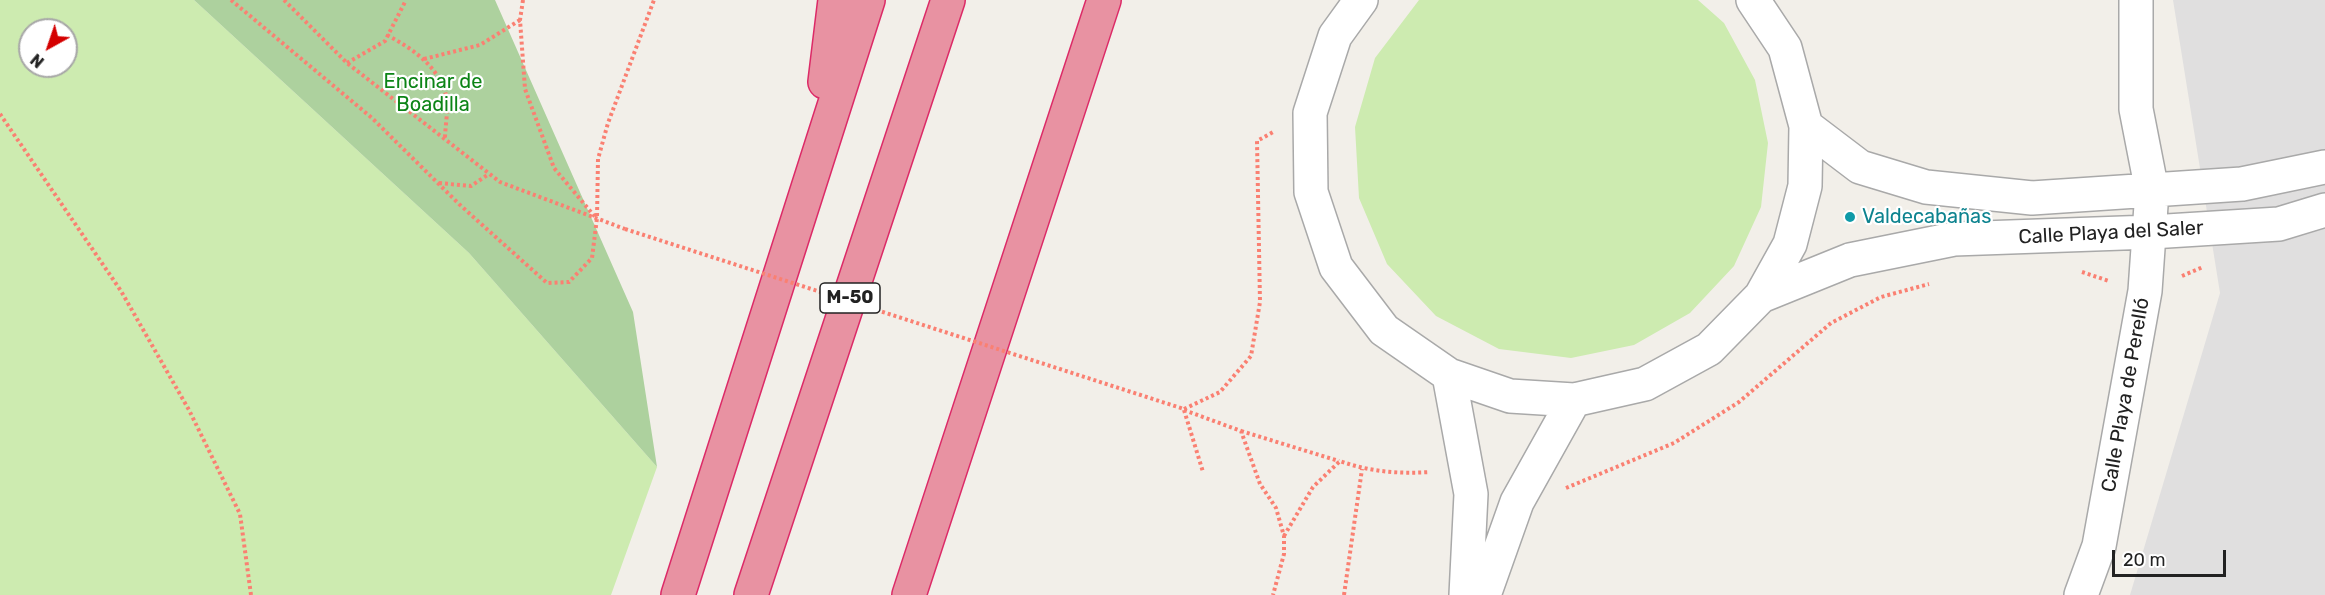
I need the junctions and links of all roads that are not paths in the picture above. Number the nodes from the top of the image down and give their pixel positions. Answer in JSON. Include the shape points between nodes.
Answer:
{"nodes":[{"id":1,"x":835,"y":0,"type":"edge"},
{"id":2,"x":868,"y":0,"type":"edge"},
{"id":3,"x":948,"y":0,"type":"edge"},
{"id":4,"x":1104,"y":0,"type":"edge"},
{"id":5,"x":1335,"y":0,"type":"edge"},
{"id":6,"x":1361,"y":0,"type":"edge"},
{"id":7,"x":1753,"y":0,"type":"edge"},
{"id":8,"x":2136,"y":0,"type":"edge"},
{"id":9,"x":1335,"y":36,"type":"junction"},
{"id":10,"x":1806,"y":126,"type":"junction"},
{"id":11,"x":2325,"y":167,"type":"edge"},
{"id":12,"x":2152,"y":191,"type":"junction"},
{"id":13,"x":2325,"y":210,"type":"edge"},
{"id":14,"x":802,"y":211,"type":"junction"},
{"id":15,"x":2151,"y":232,"type":"junction"},
{"id":16,"x":1761,"y":296,"type":"junction"},
{"id":17,"x":1449,"y":375,"type":"junction"},
{"id":18,"x":1574,"y":400,"type":"junction"},
{"id":19,"x":678,"y":595,"type":"edge"},
{"id":20,"x":751,"y":595,"type":"edge"},
{"id":21,"x":909,"y":595,"type":"edge"},
{"id":22,"x":1466,"y":595,"type":"edge"},
{"id":23,"x":1484,"y":595,"type":"edge"},
{"id":24,"x":2081,"y":595,"type":"edge"}],
"edges":[{"from":1,"to":14,"type":"highway","via":[[830,55]]},
{"from":2,"to":14,"type":"highway"},
{"from":3,"to":20,"type":"highway","number":"M-50"},
{"from":4,"to":21,"type":"highway"},
{"from":5,"to":9,"type":"street"},
{"from":6,"to":9,"type":"street"},
{"from":7,"to":10,"type":"street","via":[[1785,48]]},
{"from":8,"to":12,"type":"street","name":"Calle Playa de Perelló","via":[[2136,109]]},
{"from":9,"to":17,"type":"street","via":[[1310,113],[1311,192],[1336,267],[1384,330]]},
{"from":10,"to":12,"type":"street","name":"Calle Playa del Saler","via":[[1860,167],[1926,187],[2032,198]]},
{"from":10,"to":16,"type":"street","via":[[1805,186],[1790,244]]},
{"from":11,"to":12,"type":"street","name":"Calle Playa del Saler","via":[[2241,184]]},
{"from":12,"to":15,"type":"street","name":"Calle Playa de Perelló"},
{"from":13,"to":15,"type":"street","name":"Calle Playa del Saler","via":[[2278,224]]},
{"from":14,"to":19,"type":"highway"},
{"from":15,"to":16,"type":"street","name":"Calle Playa del Saler","via":[[1954,239],[1850,260]]},
{"from":15,"to":24,"type":"street","name":"Calle Playa de Perelló","via":[[2146,282],[2099,546]]},
{"from":16,"to":18,"type":"street","via":[[1709,349],[1645,384]]},
{"from":17,"to":18,"type":"street","via":[[1510,396]]},
{"from":17,"to":22,"type":"street","via":[[1471,494]]},
{"from":18,"to":23,"type":"street","via":[[1517,502]]}]}
